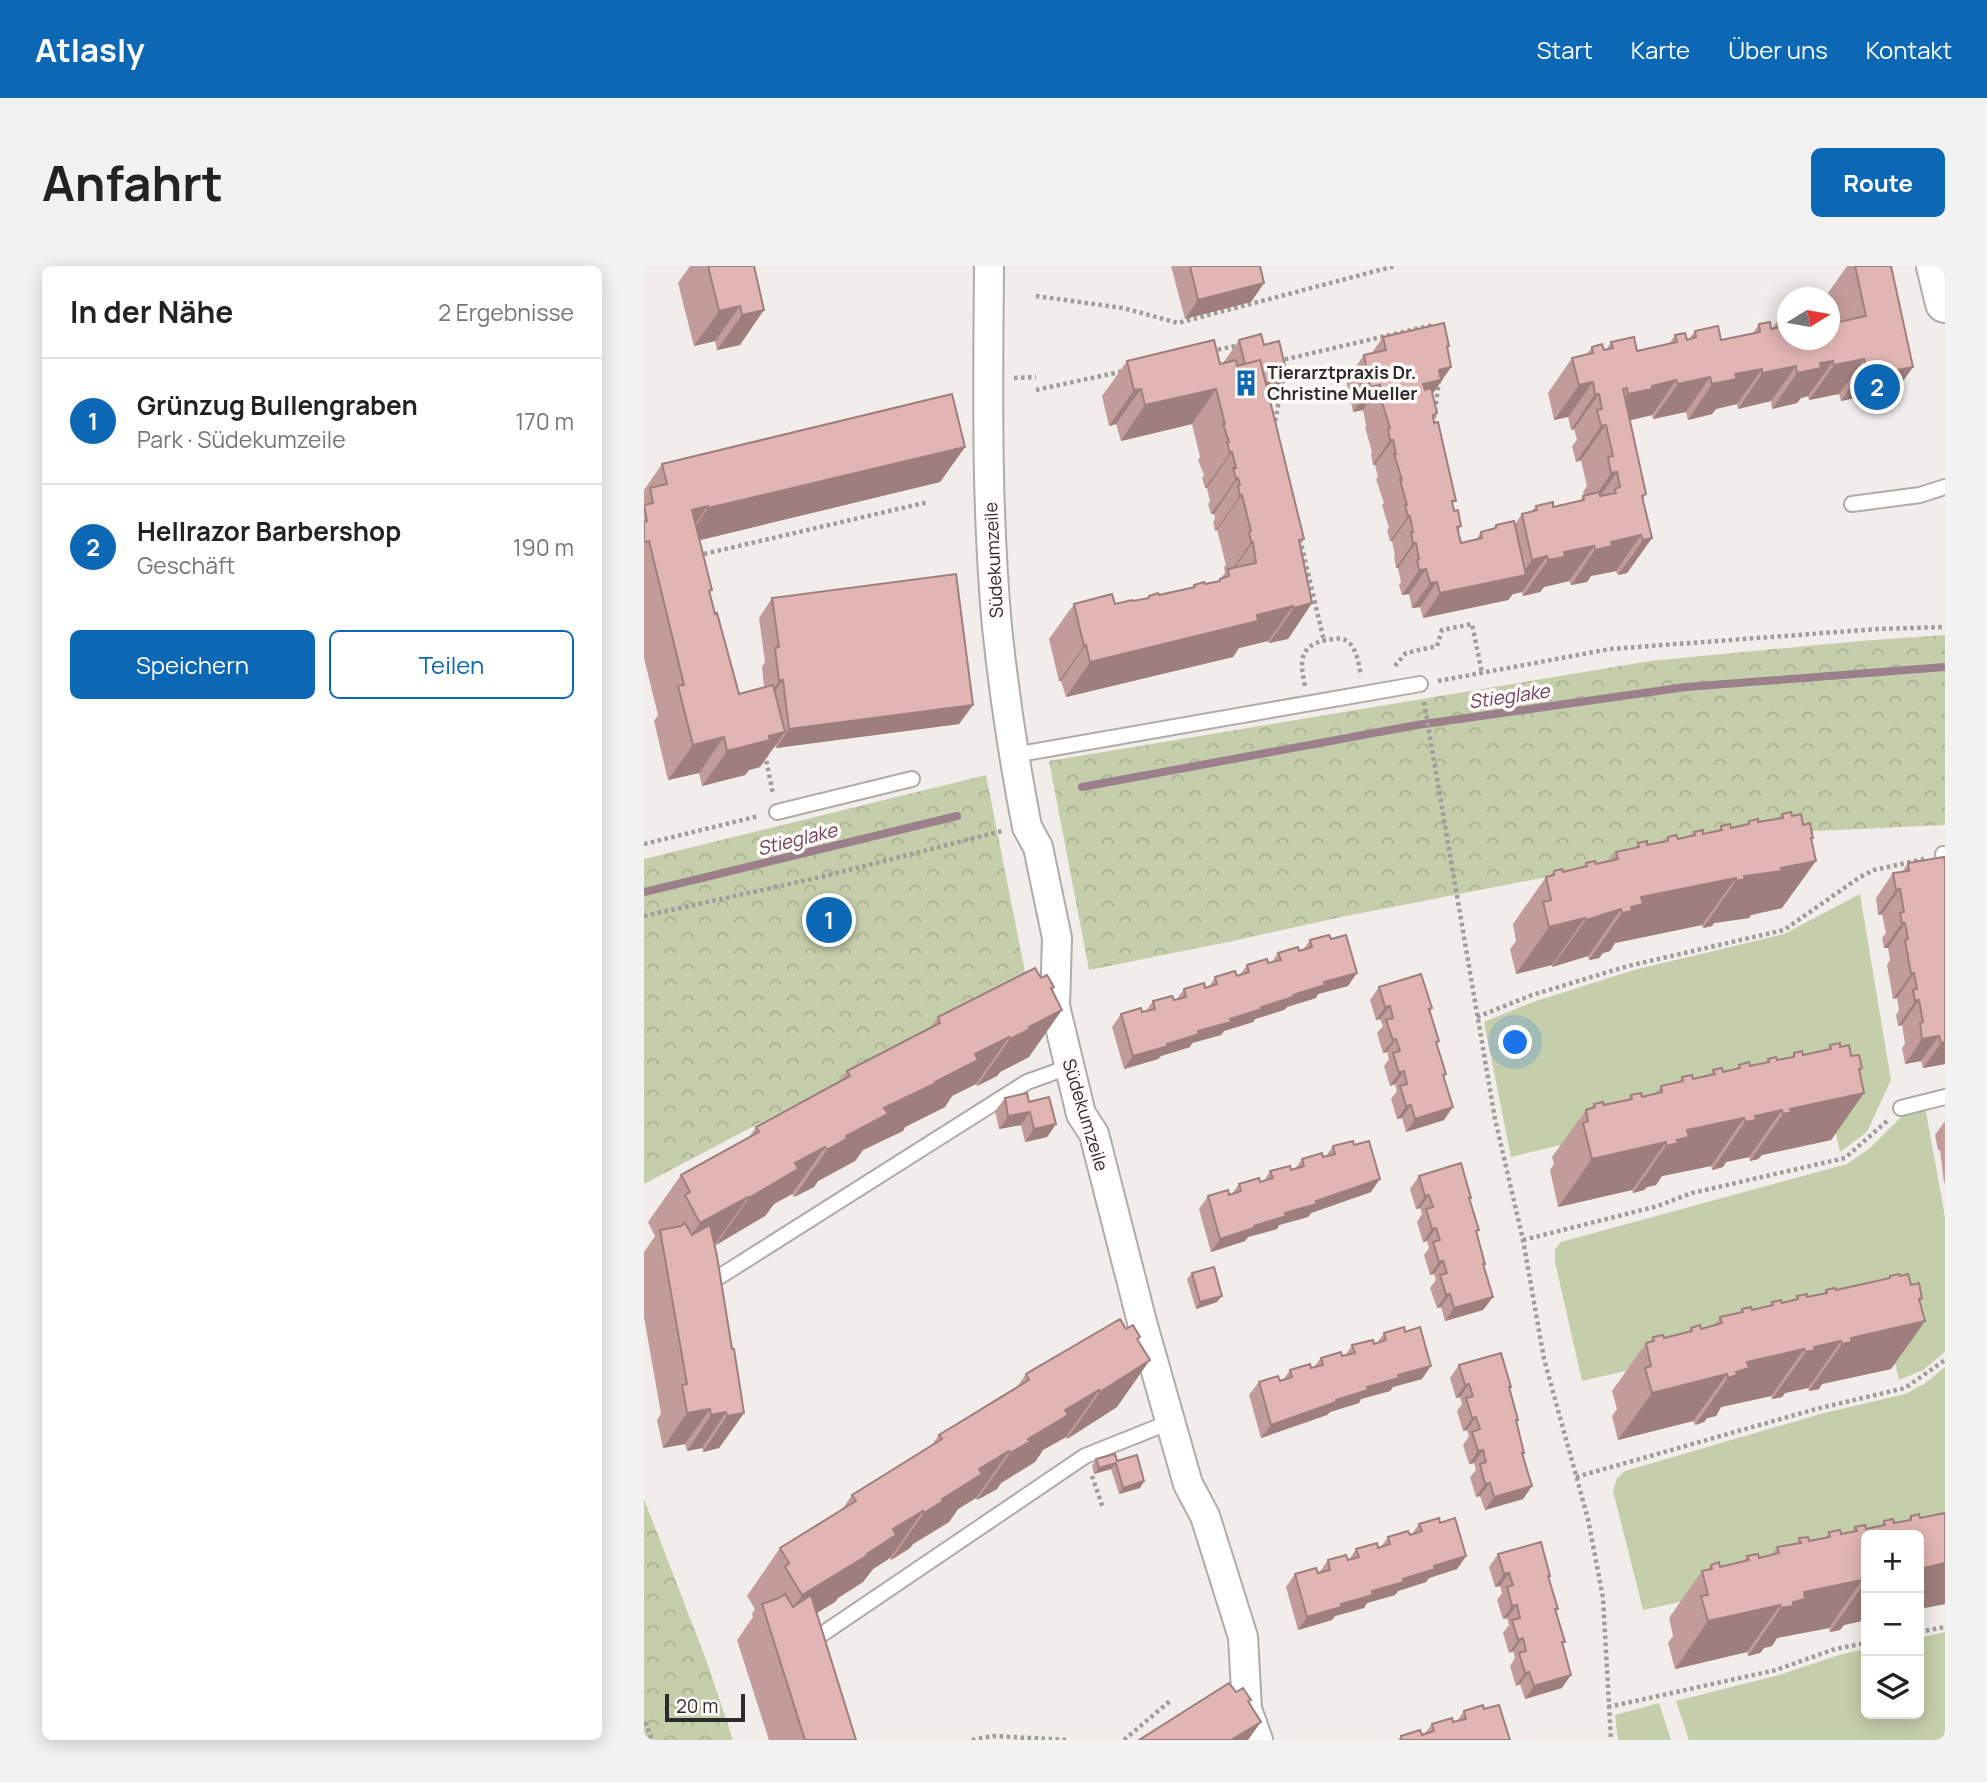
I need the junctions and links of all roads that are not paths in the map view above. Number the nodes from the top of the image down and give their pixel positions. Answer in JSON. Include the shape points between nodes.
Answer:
{"nodes":[{"id":1,"x":989,"y":266,"type":"edge"},
{"id":2,"x":1936,"y":266,"type":"edge"},
{"id":3,"x":1945,"y":303,"type":"edge"},
{"id":4,"x":1945,"y":487,"type":"edge"},
{"id":5,"x":1852,"y":504,"type":"dead end"},
{"id":6,"x":1422,"y":690,"type":"road end"},
{"id":7,"x":1014,"y":755,"type":"junction"},
{"id":8,"x":912,"y":779,"type":"dead end"},
{"id":9,"x":777,"y":812,"type":"road end"},
{"id":10,"x":1069,"y":1067,"type":"junction"},
{"id":11,"x":1945,"y":1097,"type":"edge"},
{"id":12,"x":1901,"y":1108,"type":"road end"},
{"id":13,"x":719,"y":1277,"type":"edge"},
{"id":14,"x":1170,"y":1422,"type":"junction"},
{"id":15,"x":818,"y":1637,"type":"edge"},
{"id":16,"x":1258,"y":1740,"type":"edge"}],
"edges":[{"from":1,"to":7,"type":"street","name":"Südekumzeile","via":[[990,510],[997,624]]},
{"from":2,"to":3,"type":"main road"},
{"from":4,"to":5,"type":"lane"},
{"from":6,"to":7,"type":"lane","via":[[1364,694]]},
{"from":7,"to":10,"type":"street","name":"Südekumzeile","via":[[1027,827],[1038,847],[1057,939],[1055,1006]]},
{"from":8,"to":9,"type":"lane"},
{"from":10,"to":13,"type":"lane","via":[[1027,1082]]},
{"from":10,"to":14,"type":"street","name":"Südekumzeile","via":[[1081,1114],[1094,1134]]},
{"from":11,"to":12,"type":"lane"},
{"from":14,"to":15,"type":"lane","via":[[1085,1457]]},
{"from":14,"to":16,"type":"street","name":"Südekumzeile","via":[[1243,1637],[1247,1709]]}]}
